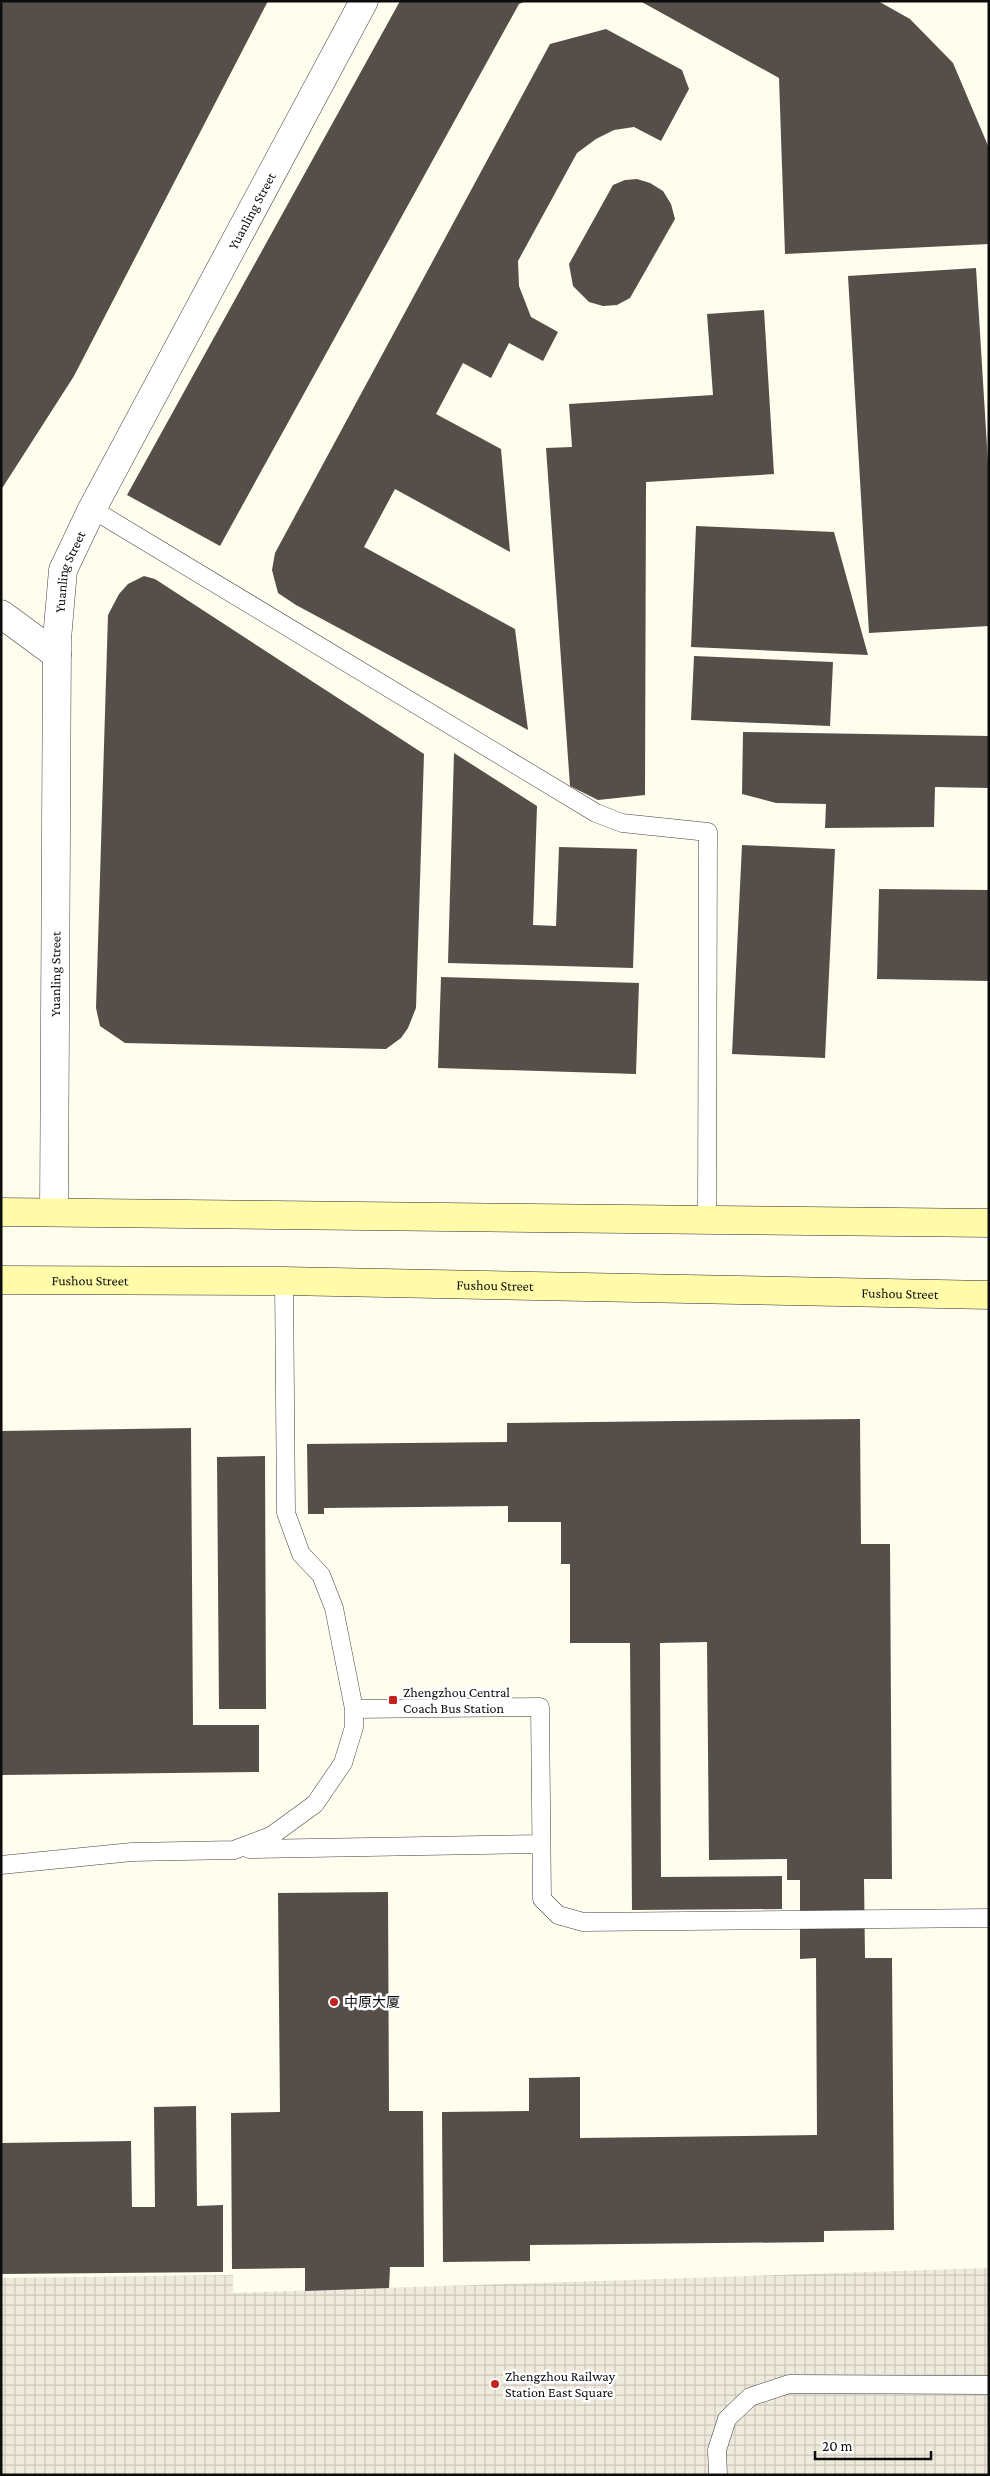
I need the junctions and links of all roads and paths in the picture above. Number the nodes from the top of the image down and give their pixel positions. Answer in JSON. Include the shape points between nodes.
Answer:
{"nodes":[{"id":1,"x":364,"y":1,"type":"edge"},
{"id":2,"x":92,"y":509,"type":"junction"},
{"id":3,"x":1,"y":614,"type":"edge"},
{"id":4,"x":57,"y":655,"type":"junction"},
{"id":5,"x":1,"y":1212,"type":"edge"},
{"id":6,"x":54,"y":1212,"type":"junction"},
{"id":7,"x":707,"y":1221,"type":"junction"},
{"id":8,"x":989,"y":1223,"type":"edge"},
{"id":9,"x":1,"y":1280,"type":"edge"},
{"id":10,"x":284,"y":1282,"type":"junction"},
{"id":11,"x":989,"y":1295,"type":"edge"},
{"id":12,"x":354,"y":1710,"type":"junction"},
{"id":13,"x":541,"y":1844,"type":"junction"},
{"id":14,"x":234,"y":1850,"type":"junction"},
{"id":15,"x":1,"y":1866,"type":"edge"},
{"id":16,"x":989,"y":1918,"type":"edge"},
{"id":17,"x":989,"y":2386,"type":"edge"},
{"id":18,"x":718,"y":2475,"type":"edge"}],
"edges":[{"from":1,"to":2,"type":"street","name":"Yuanling Street"},
{"from":2,"to":4,"type":"street","name":"Yuanling Street","via":[[63,570]]},
{"from":2,"to":7,"type":"lane","via":[[596,813],[622,824],[708,832]]},
{"from":3,"to":4,"type":"street"},
{"from":4,"to":6,"type":"street","name":"Yuanling Street"},
{"from":5,"to":6,"type":"main road"},
{"from":6,"to":7,"type":"main road"},
{"from":7,"to":8,"type":"main road"},
{"from":9,"to":10,"type":"main road","name":"Fushou Street"},
{"from":10,"to":11,"type":"main road","name":"Fushou Street"},
{"from":10,"to":12,"type":"lane","via":[[286,1513],[301,1554],[321,1575],[334,1608]]},
{"from":12,"to":13,"type":"lane","via":[[540,1707]]},
{"from":12,"to":14,"type":"lane","via":[[354,1727],[343,1763],[315,1804],[271,1836]]},
{"from":13,"to":14,"type":"lane"},
{"from":13,"to":16,"type":"lane","via":[[542,1898],[558,1915],[583,1922]]},
{"from":14,"to":15,"type":"lane","via":[[132,1852]]},
{"from":17,"to":18,"type":"lane","via":[[789,2384],[750,2396],[727,2419],[717,2450]]}]}
